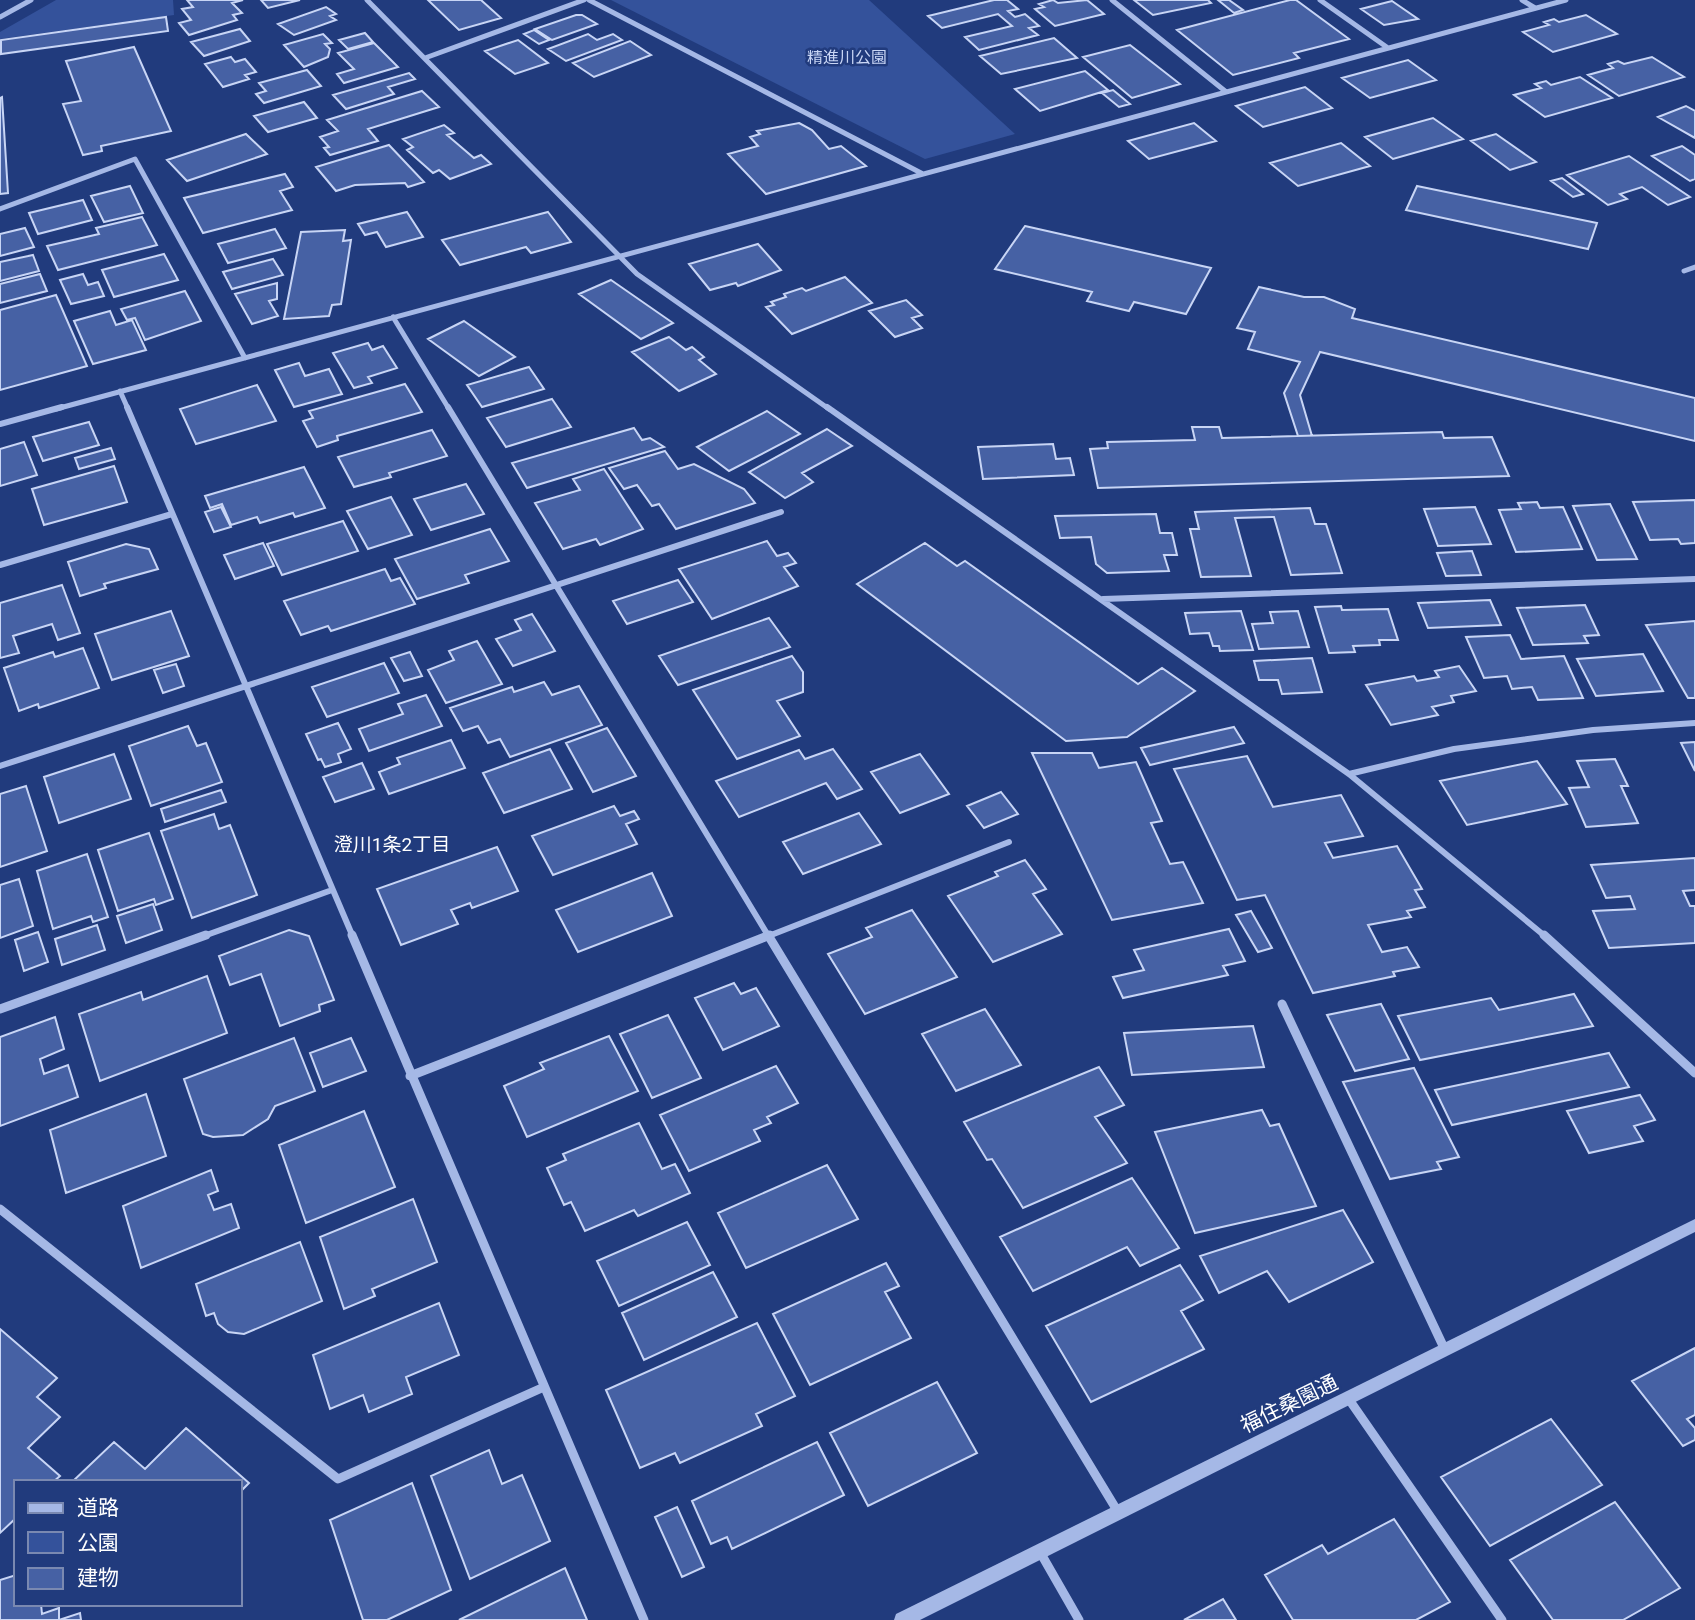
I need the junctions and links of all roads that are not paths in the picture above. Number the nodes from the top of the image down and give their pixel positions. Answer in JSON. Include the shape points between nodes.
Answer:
{"nodes":[{"id":1,"x":31,"y":0,"type":"edge"},
{"id":2,"x":367,"y":0,"type":"edge"},
{"id":3,"x":584,"y":0,"type":"edge"},
{"id":4,"x":589,"y":0,"type":"edge"},
{"id":5,"x":1112,"y":0,"type":"edge"},
{"id":6,"x":1320,"y":0,"type":"edge"},
{"id":7,"x":1522,"y":0,"type":"edge"},
{"id":8,"x":1566,"y":0,"type":"edge"},
{"id":9,"x":1535,"y":8,"type":"junction"},
{"id":10,"x":0,"y":17,"type":"edge"},
{"id":11,"x":1388,"y":48,"type":"junction"},
{"id":12,"x":425,"y":58,"type":"junction"},
{"id":13,"x":1225,"y":91,"type":"junction"},
{"id":14,"x":923,"y":173,"type":"junction"},
{"id":15,"x":0,"y":209,"type":"edge"},
{"id":16,"x":620,"y":256,"type":"junction"},
{"id":17,"x":1695,"y":267,"type":"edge"},
{"id":18,"x":1684,"y":271,"type":"dead end"},
{"id":19,"x":393,"y":317,"type":"junction"},
{"id":20,"x":246,"y":358,"type":"junction"},
{"id":21,"x":120,"y":391,"type":"junction"},
{"id":22,"x":0,"y":424,"type":"edge"},
{"id":23,"x":782,"y":512,"type":"dead end"},
{"id":24,"x":172,"y":514,"type":"junction"},
{"id":25,"x":0,"y":565,"type":"edge"},
{"id":26,"x":1695,"y":579,"type":"edge"},
{"id":27,"x":554,"y":585,"type":"junction"},
{"id":28,"x":1103,"y":599,"type":"junction"},
{"id":29,"x":244,"y":686,"type":"junction"},
{"id":30,"x":1695,"y":723,"type":"edge"},
{"id":31,"x":0,"y":766,"type":"edge"},
{"id":32,"x":1349,"y":774,"type":"junction"},
{"id":33,"x":1009,"y":842,"type":"dead end"},
{"id":34,"x":332,"y":890,"type":"junction"},
{"id":35,"x":766,"y":935,"type":"junction"},
{"id":36,"x":1282,"y":1004,"type":"dead end"},
{"id":37,"x":0,"y":1009,"type":"edge"},
{"id":38,"x":1695,"y":1073,"type":"edge"},
{"id":39,"x":410,"y":1076,"type":"junction"},
{"id":40,"x":0,"y":1209,"type":"edge"},
{"id":41,"x":1695,"y":1225,"type":"edge"},
{"id":42,"x":1445,"y":1350,"type":"junction"},
{"id":43,"x":544,"y":1387,"type":"junction"},
{"id":44,"x":1348,"y":1398,"type":"junction"},
{"id":45,"x":1118,"y":1512,"type":"junction"},
{"id":46,"x":1040,"y":1551,"type":"junction"},
{"id":47,"x":644,"y":1620,"type":"edge"},
{"id":48,"x":902,"y":1620,"type":"edge"},
{"id":49,"x":1079,"y":1620,"type":"edge"},
{"id":50,"x":1502,"y":1620,"type":"edge"}],
"edges":[{"from":1,"to":10,"type":"street"},
{"from":2,"to":12,"type":"street"},
{"from":3,"to":12,"type":"street"},
{"from":4,"to":14,"type":"street"},
{"from":5,"to":13,"type":"street"},
{"from":6,"to":11,"type":"street"},
{"from":7,"to":9,"type":"street"},
{"from":8,"to":9,"type":"street"},
{"from":9,"to":11,"type":"street"},
{"from":11,"to":13,"type":"street"},
{"from":12,"to":16,"type":"street"},
{"from":13,"to":14,"type":"street"},
{"from":14,"to":16,"type":"street"},
{"from":15,"to":20,"type":"street","via":[[135,159]]},
{"from":16,"to":19,"type":"street"},
{"from":16,"to":28,"type":"street","via":[[637,274]]},
{"from":17,"to":18,"type":"street"},
{"from":19,"to":20,"type":"street"},
{"from":19,"to":27,"type":"street"},
{"from":20,"to":21,"type":"street"},
{"from":21,"to":22,"type":"street"},
{"from":21,"to":24,"type":"street"},
{"from":23,"to":27,"type":"street"},
{"from":24,"to":25,"type":"street"},
{"from":24,"to":29,"type":"street"},
{"from":26,"to":28,"type":"street"},
{"from":27,"to":29,"type":"street"},
{"from":27,"to":35,"type":"street"},
{"from":28,"to":32,"type":"street"},
{"from":29,"to":31,"type":"street"},
{"from":29,"to":34,"type":"street"},
{"from":30,"to":32,"type":"street","via":[[1593,730],[1454,750]]},
{"from":32,"to":38,"type":"street","via":[[1453,854],[1586,968]]},
{"from":33,"to":35,"type":"street"},
{"from":34,"to":37,"type":"street"},
{"from":34,"to":39,"type":"street"},
{"from":35,"to":39,"type":"street"},
{"from":35,"to":45,"type":"street"},
{"from":36,"to":42,"type":"street"},
{"from":39,"to":43,"type":"street"},
{"from":40,"to":43,"type":"street","via":[[338,1479]]},
{"from":41,"to":42,"type":"street","name":"福住桑園通"},
{"from":42,"to":44,"type":"street","name":"福住桑園通"},
{"from":43,"to":47,"type":"street"},
{"from":44,"to":45,"type":"street","name":"福住桑園通"},
{"from":44,"to":50,"type":"street"},
{"from":45,"to":46,"type":"street","name":"福住桑園通"},
{"from":46,"to":48,"type":"street","name":"福住桑園通"},
{"from":46,"to":49,"type":"street"}]}
